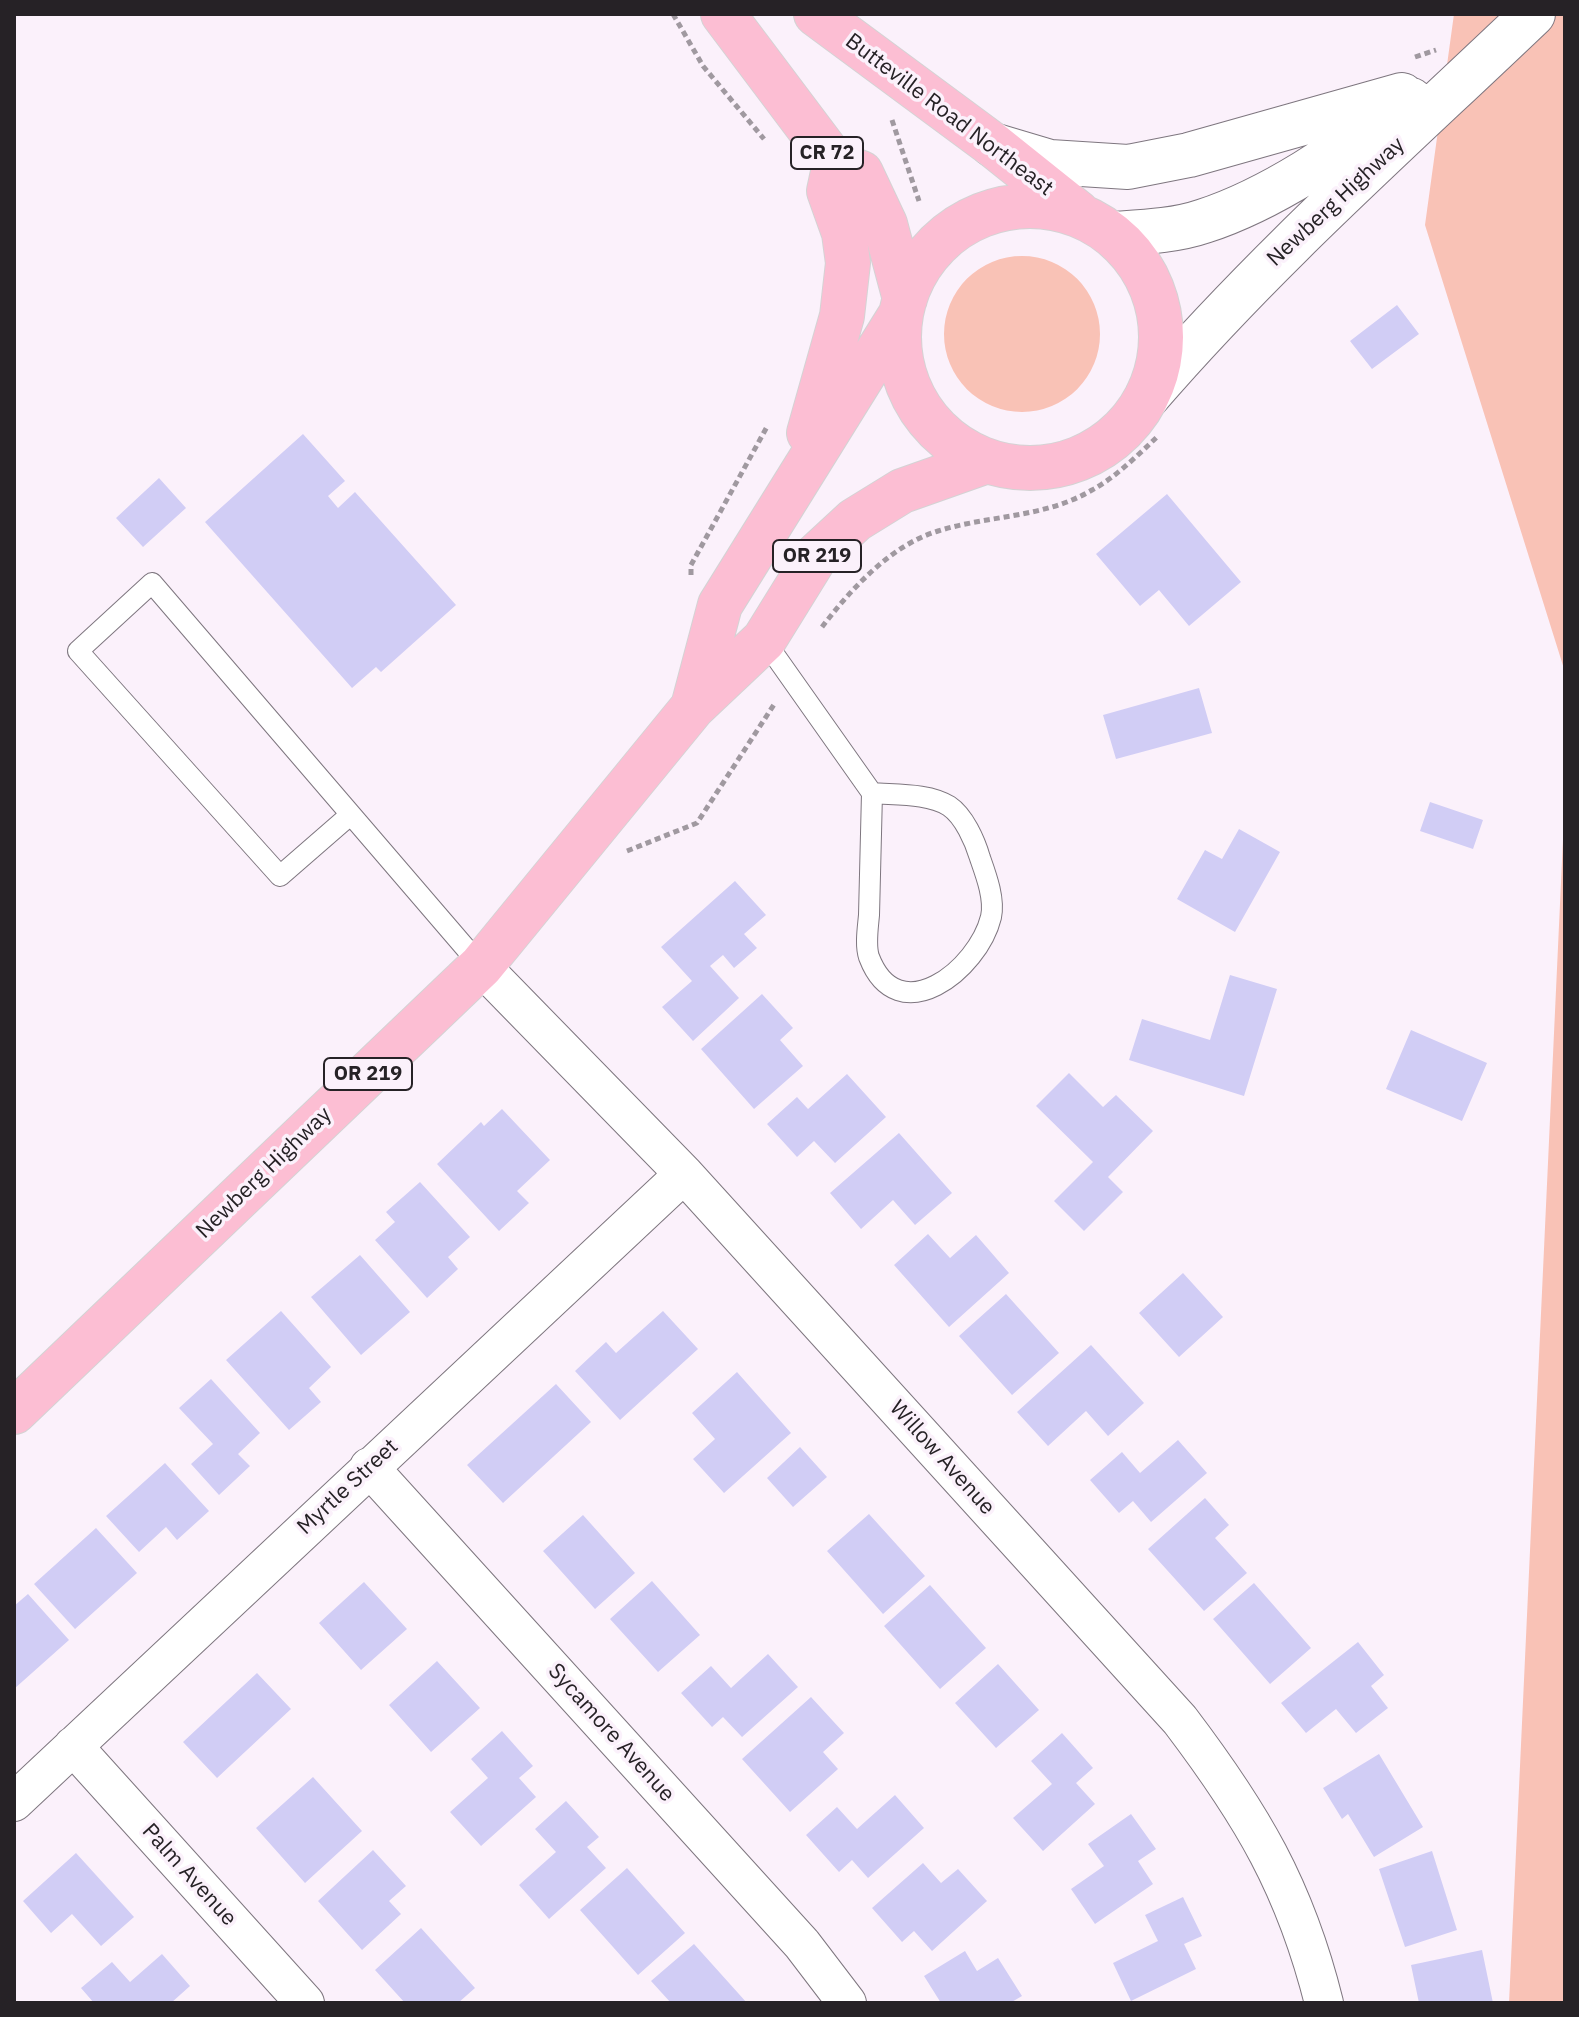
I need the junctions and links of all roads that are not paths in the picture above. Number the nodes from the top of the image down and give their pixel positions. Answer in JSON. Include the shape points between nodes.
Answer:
{"nodes":[{"id":1,"x":723,"y":14,"type":"edge"},
{"id":2,"x":816,"y":14,"type":"edge"},
{"id":3,"x":1531,"y":14,"type":"edge"},
{"id":4,"x":1414,"y":74,"type":"junction"},
{"id":5,"x":993,"y":145,"type":"junction"},
{"id":6,"x":835,"y":163,"type":"junction"},
{"id":7,"x":1097,"y":225,"type":"junction"},
{"id":8,"x":903,"y":307,"type":"junction"},
{"id":9,"x":1147,"y":397,"type":"junction"},
{"id":10,"x":987,"y":461,"type":"junction"},
{"id":11,"x":790,"y":492,"type":"junction"},
{"id":12,"x":764,"y":640,"type":"junction"},
{"id":13,"x":693,"y":707,"type":"junction"},
{"id":14,"x":872,"y":793,"type":"junction"},
{"id":15,"x":349,"y":816,"type":"junction"},
{"id":16,"x":481,"y":966,"type":"junction"},
{"id":17,"x":684,"y":1174,"type":"junction"},
{"id":18,"x":14,"y":1412,"type":"edge"},
{"id":19,"x":369,"y":1467,"type":"junction"},
{"id":20,"x":73,"y":1746,"type":"junction"},
{"id":21,"x":14,"y":1802,"type":"edge"},
{"id":22,"x":305,"y":2003,"type":"edge"},
{"id":23,"x":847,"y":2003,"type":"edge"},
{"id":24,"x":1324,"y":2003,"type":"edge"}],
"edges":[{"from":1,"to":6,"type":"main road","number":"CR 72"},
{"from":2,"to":5,"type":"main road","name":"Butteville Road Northeast"},
{"from":3,"to":4,"type":"main road","name":"Newberg Highway"},
{"from":3,"to":9,"type":"main road","name":"Newberg Highway","via":[[1299,235]]},
{"from":4,"to":5,"type":"main road","via":[[1189,155],[1128,167],[1050,162]]},
{"from":4,"to":7,"type":"main road","name":"Newberg Highway","via":[[1356,139],[1240,206],[1177,228]]},
{"from":5,"to":7,"type":"main road","name":"Butteville Road Northeast"},
{"from":6,"to":8,"type":"main road","number":"CR 72","via":[[861,173],[885,224]]},
{"from":6,"to":11,"type":"main road","via":[[829,191],[848,263],[842,316]]},
{"from":7,"to":8,"type":"main road","via":[[1051,207],[1020,206],[990,213],[961,226],[937,246],[918,270]]},
{"from":7,"to":9,"type":"main road","via":[[1137,260],[1157,304],[1159,363]]},
{"from":8,"to":10,"type":"main road","via":[[903,367],[918,403],[942,434]]},
{"from":8,"to":11,"type":"main road","name":"Newberg Highway"},
{"from":9,"to":10,"type":"main road","via":[[1114,439],[1066,463],[1040,468]]},
{"from":10,"to":12,"type":"main road","name":"Newberg Highway","number":"OR 219","via":[[902,491],[855,520],[816,556]]},
{"from":11,"to":13,"type":"main road","name":"Newberg Highway","via":[[720,605]]},
{"from":12,"to":13,"type":"main road","name":"Newberg Highway","number":"OR 219"},
{"from":12,"to":14,"type":"lane"},
{"from":13,"to":16,"type":"main road","name":"Newberg Highway","number":"OR 219"},
{"from":14,"to":14,"type":"lane","via":[[950,807],[978,850],[989,886],[991,917],[972,953],[929,991],[908,994],[881,981],[867,954]]},
{"from":15,"to":15,"type":"lane","via":[[152,583],[78,651],[280,876]]},
{"from":15,"to":16,"type":"lane"},
{"from":16,"to":17,"type":"street","name":"Willow Avenue"},
{"from":16,"to":18,"type":"main road","name":"Newberg Highway","number":"OR 219"},
{"from":17,"to":19,"type":"street","name":"Myrtle Street"},
{"from":17,"to":24,"type":"street","name":"Willow Avenue","via":[[1180,1720],[1267,1847],[1294,1902]]},
{"from":19,"to":20,"type":"street","name":"Myrtle Street"},
{"from":19,"to":23,"type":"street","name":"Sycamore Avenue","via":[[802,1944]]},
{"from":20,"to":21,"type":"street","name":"Myrtle Street"},
{"from":20,"to":22,"type":"street","name":"Palm Avenue"}]}
